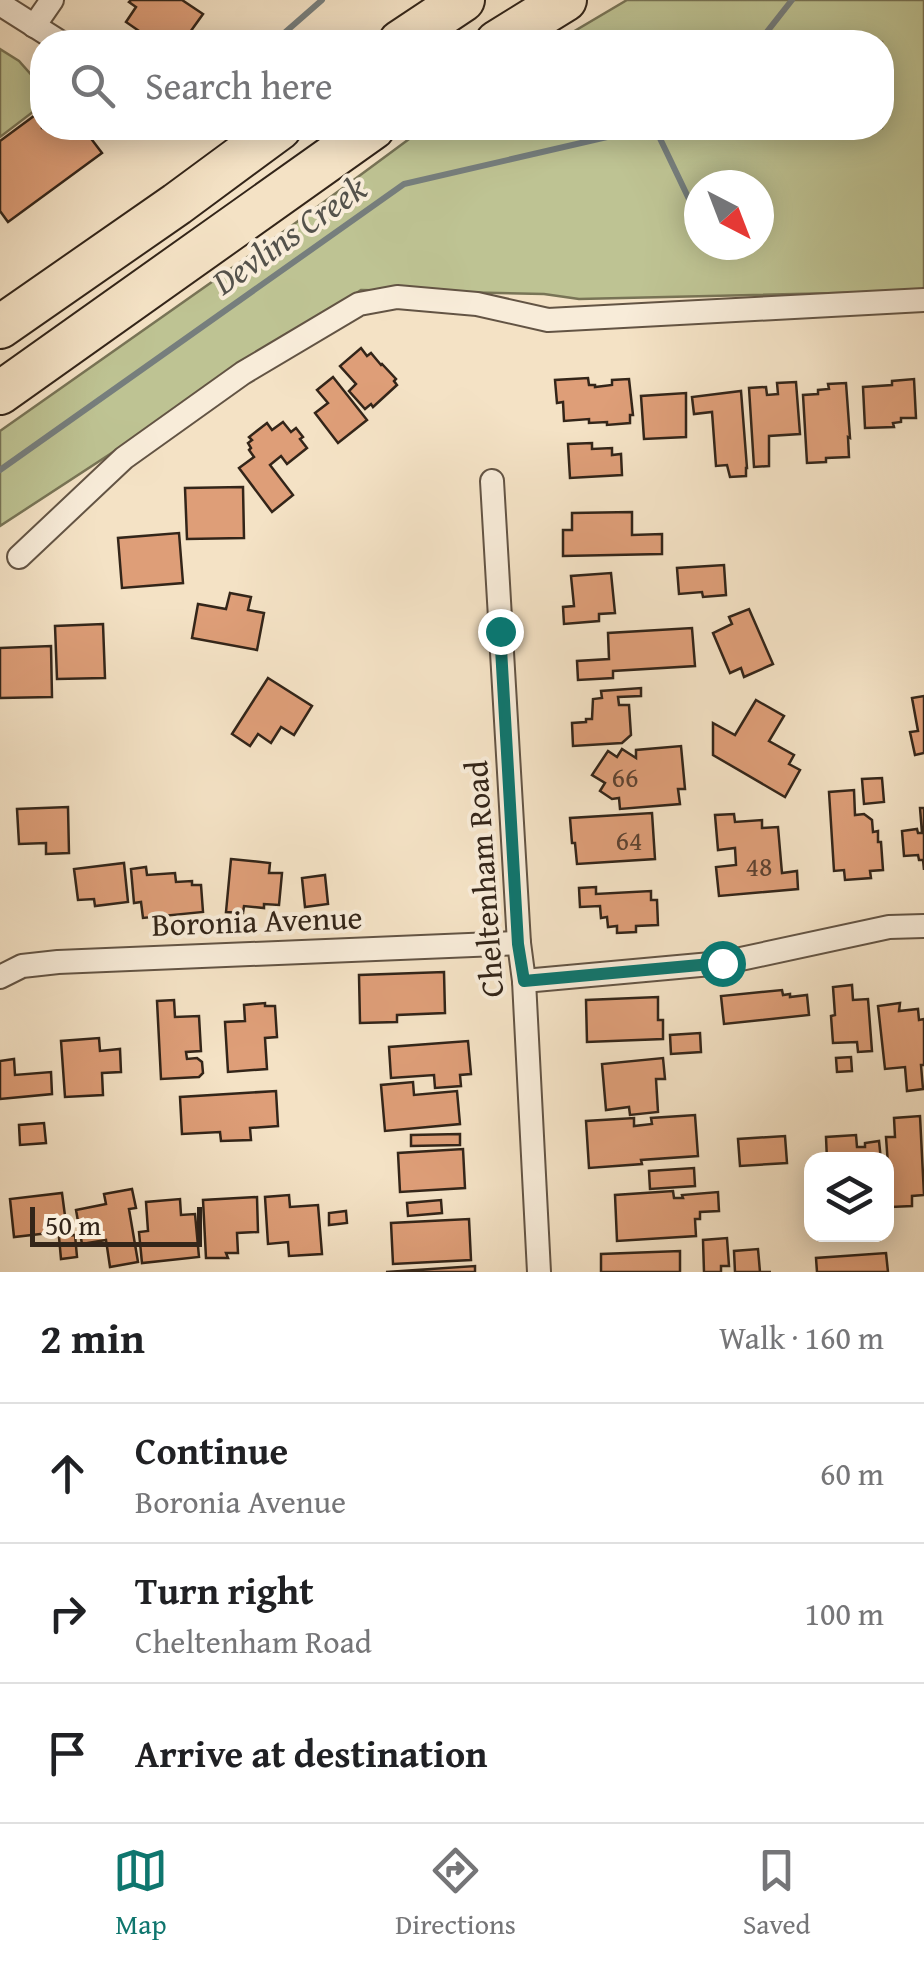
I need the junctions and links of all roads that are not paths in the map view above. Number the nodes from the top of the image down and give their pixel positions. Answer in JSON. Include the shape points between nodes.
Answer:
{"nodes":[{"id":1,"x":52,"y":0,"type":"edge"},
{"id":2,"x":463,"y":0,"type":"edge"},
{"id":3,"x":565,"y":0,"type":"edge"},
{"id":4,"x":0,"y":4,"type":"edge"},
{"id":5,"x":34,"y":26,"type":"junction"},
{"id":6,"x":40,"y":30,"type":"edge"},
{"id":7,"x":418,"y":30,"type":"edge"},
{"id":8,"x":516,"y":30,"type":"edge"},
{"id":9,"x":264,"y":140,"type":"edge"},
{"id":10,"x":356,"y":140,"type":"edge"},
{"id":11,"x":924,"y":300,"type":"edge"},
{"id":12,"x":0,"y":327,"type":"edge"},
{"id":13,"x":0,"y":393,"type":"edge"},
{"id":14,"x":492,"y":481,"type":"dead end"},
{"id":15,"x":18,"y":557,"type":"dead end"},
{"id":16,"x":924,"y":926,"type":"edge"},
{"id":17,"x":518,"y":944,"type":"junction"},
{"id":18,"x":0,"y":977,"type":"edge"},
{"id":19,"x":524,"y":981,"type":"junction"},
{"id":20,"x":539,"y":1272,"type":"edge"}],
"edges":[{"from":1,"to":5,"type":"street"},
{"from":2,"to":7,"type":"highway"},
{"from":3,"to":8,"type":"highway"},
{"from":4,"to":5,"type":"street"},
{"from":5,"to":6,"type":"street"},
{"from":9,"to":12,"type":"highway"},
{"from":10,"to":13,"type":"highway"},
{"from":11,"to":15,"type":"street","via":[[548,320],[397,296],[359,304],[244,372],[124,458]]},
{"from":14,"to":17,"type":"street","name":"Cheltenham Road"},
{"from":16,"to":19,"type":"street","via":[[890,927],[722,963]]},
{"from":17,"to":18,"type":"street","name":"Boronia Avenue","via":[[58,962],[22,966]]},
{"from":17,"to":19,"type":"street","name":"Cheltenham Road"},
{"from":19,"to":20,"type":"street","name":"Cheltenham Road"}]}
